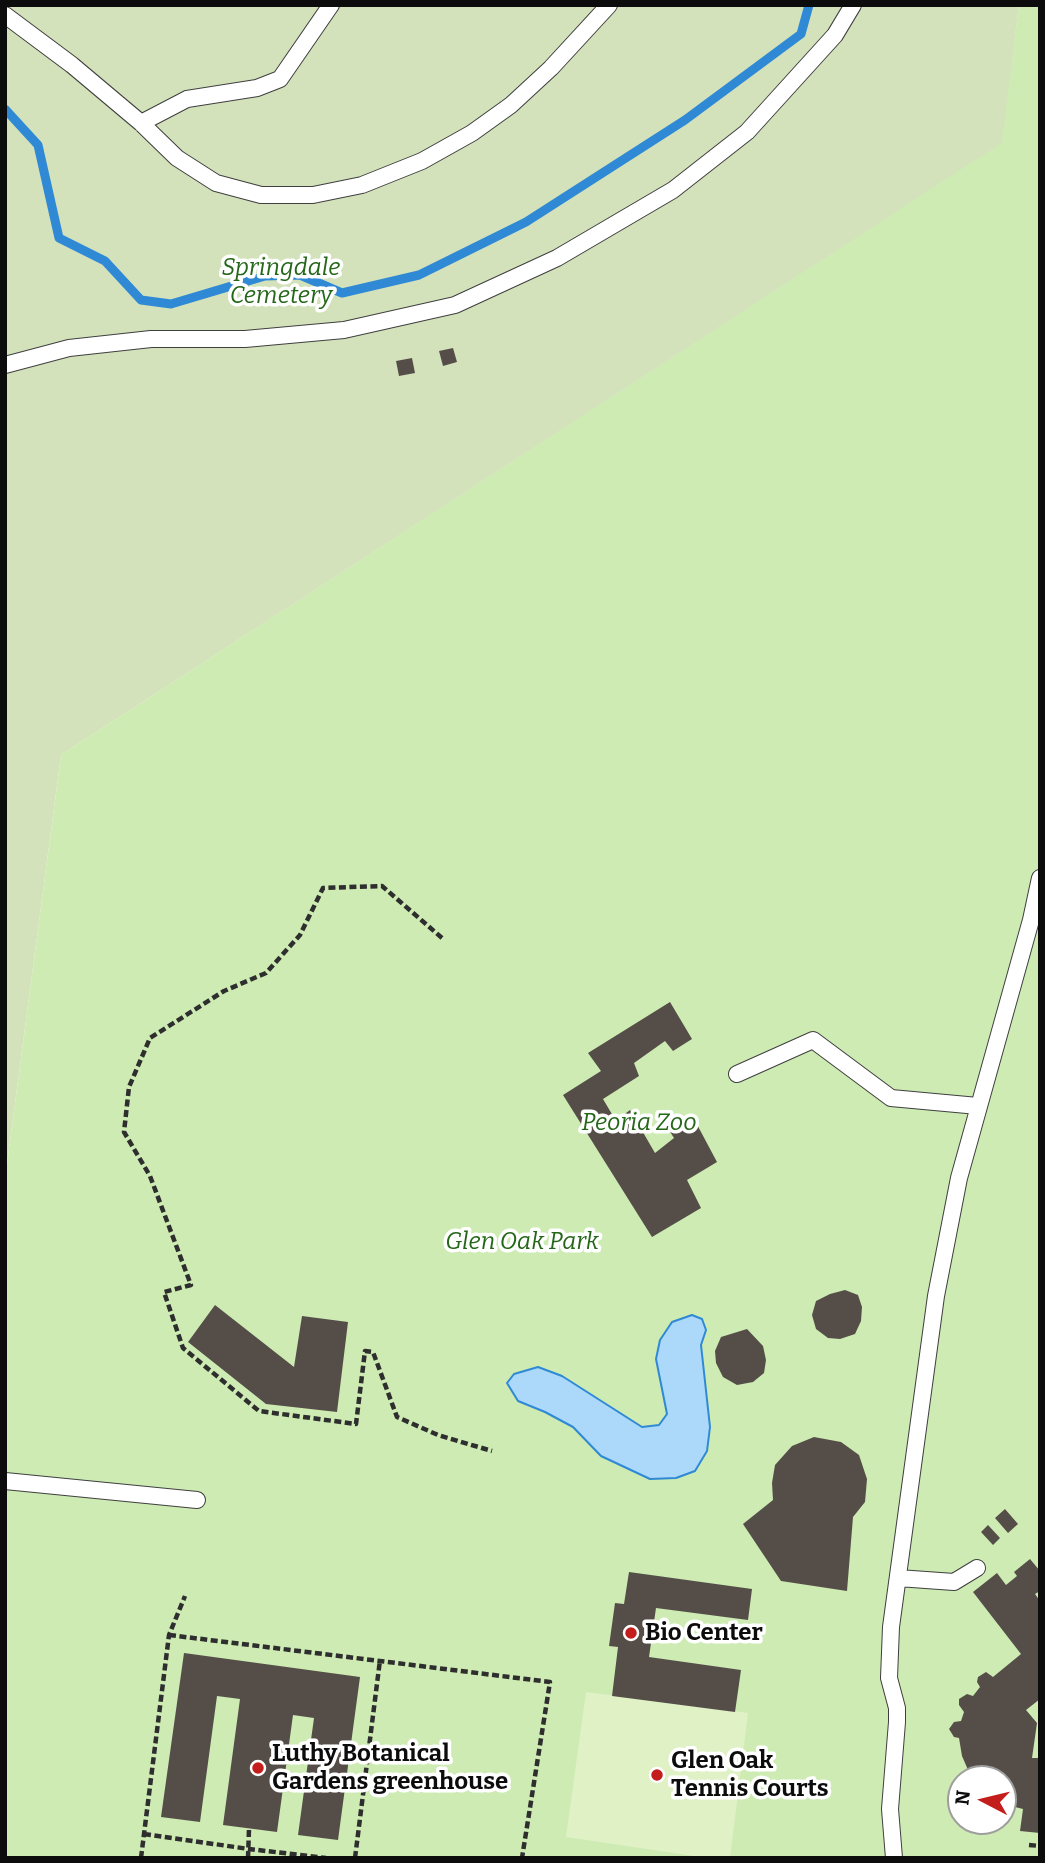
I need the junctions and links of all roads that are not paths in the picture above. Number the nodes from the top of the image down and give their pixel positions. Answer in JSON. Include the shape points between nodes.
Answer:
{"nodes":[{"id":1,"x":331,"y":5,"type":"edge"},
{"id":2,"x":609,"y":5,"type":"edge"},
{"id":3,"x":853,"y":5,"type":"edge"},
{"id":4,"x":5,"y":15,"type":"edge"},
{"id":5,"x":141,"y":123,"type":"junction"},
{"id":6,"x":5,"y":365,"type":"edge"},
{"id":7,"x":1040,"y":878,"type":"edge"},
{"id":8,"x":1035,"y":921,"type":"edge"},
{"id":9,"x":737,"y":1074,"type":"dead end"},
{"id":10,"x":978,"y":1107,"type":"junction"},
{"id":11,"x":5,"y":1481,"type":"edge"},
{"id":12,"x":197,"y":1500,"type":"dead end"},
{"id":13,"x":977,"y":1568,"type":"dead end"},
{"id":14,"x":898,"y":1578,"type":"junction"},
{"id":15,"x":894,"y":1858,"type":"edge"}],
"edges":[{"from":1,"to":5,"type":"lane","via":[[280,79],[257,88],[187,99]]},
{"from":2,"to":5,"type":"lane","via":[[511,105],[422,161],[362,185],[313,195],[261,195],[216,183],[177,158]]},
{"from":3,"to":6,"type":"lane","via":[[835,35],[747,132],[673,190],[557,258],[456,305],[344,330],[246,339],[151,339],[69,348]]},
{"from":4,"to":5,"type":"lane"},
{"from":7,"to":8,"type":"lane"},
{"from":8,"to":10,"type":"lane"},
{"from":9,"to":10,"type":"lane","via":[[813,1040],[891,1098]]},
{"from":10,"to":14,"type":"lane","via":[[936,1296]]},
{"from":11,"to":12,"type":"lane"},
{"from":13,"to":14,"type":"lane","via":[[954,1581]]},
{"from":14,"to":15,"type":"lane","via":[[889,1678],[897,1708],[890,1809]]}]}
